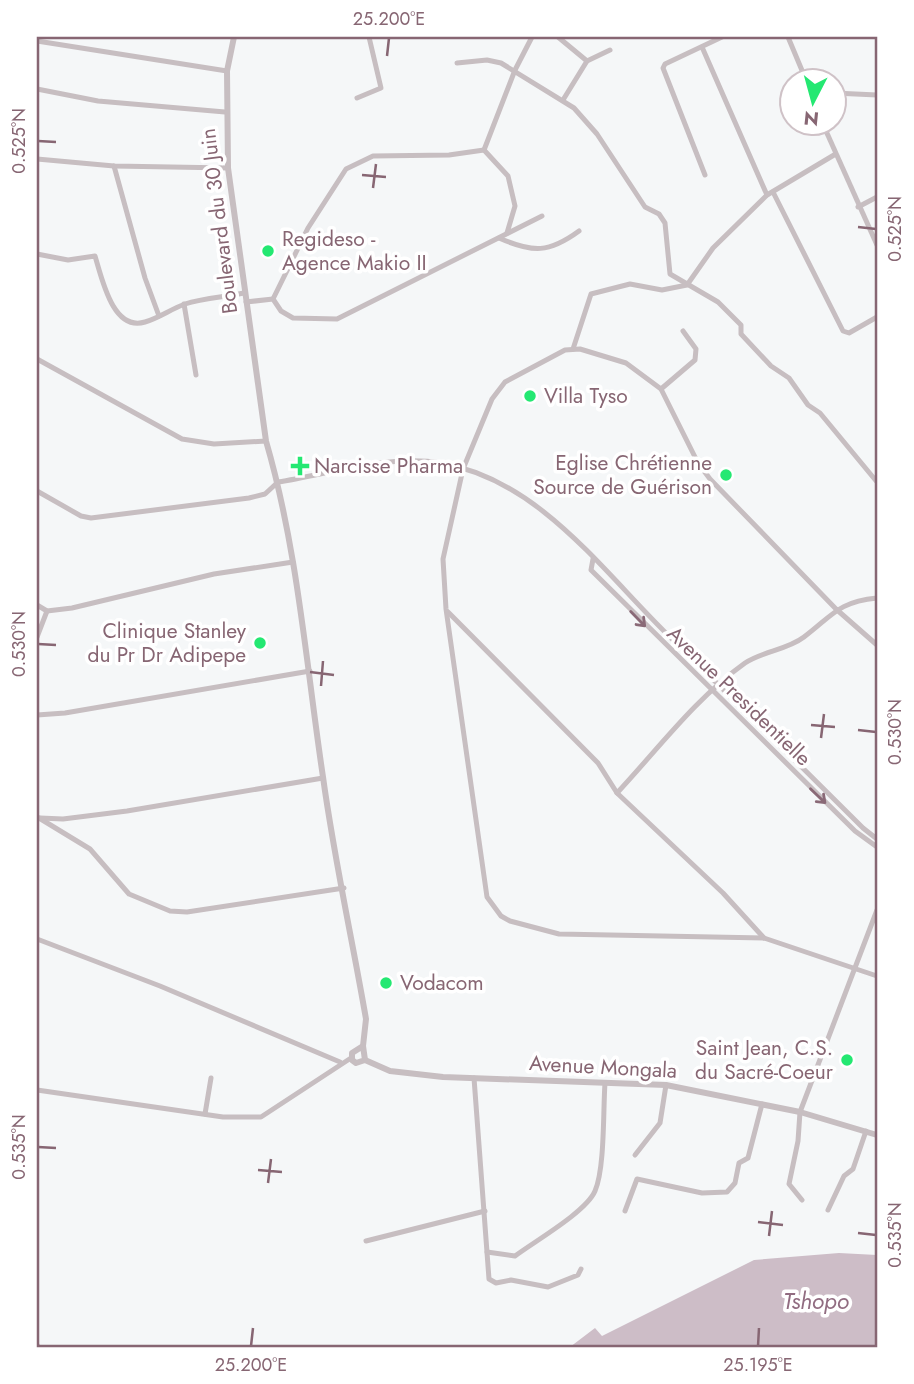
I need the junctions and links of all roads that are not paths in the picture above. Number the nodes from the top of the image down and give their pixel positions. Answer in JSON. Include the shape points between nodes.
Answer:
{"nodes":[{"id":1,"x":234,"y":37,"type":"edge"},
{"id":2,"x":369,"y":37,"type":"edge"},
{"id":3,"x":532,"y":37,"type":"edge"},
{"id":4,"x":558,"y":37,"type":"edge"},
{"id":5,"x":722,"y":37,"type":"edge"},
{"id":6,"x":788,"y":37,"type":"edge"},
{"id":7,"x":37,"y":41,"type":"edge"},
{"id":8,"x":704,"y":42,"type":"edge"},
{"id":9,"x":610,"y":50,"type":"dead end"},
{"id":10,"x":587,"y":61,"type":"junction"},
{"id":11,"x":457,"y":63,"type":"dead end"},
{"id":12,"x":800,"y":66,"type":"edge"},
{"id":13,"x":515,"y":70,"type":"junction"},
{"id":14,"x":226,"y":71,"type":"junction"},
{"id":15,"x":37,"y":89,"type":"edge"},
{"id":16,"x":848,"y":94,"type":"edge"},
{"id":17,"x":877,"y":95,"type":"edge"},
{"id":18,"x":357,"y":99,"type":"dead end"},
{"id":19,"x":564,"y":100,"type":"junction"},
{"id":20,"x":225,"y":112,"type":"junction"},
{"id":21,"x":827,"y":136,"type":"edge"},
{"id":22,"x":484,"y":150,"type":"junction"},
{"id":23,"x":834,"y":155,"type":"junction"},
{"id":24,"x":37,"y":159,"type":"edge"},
{"id":25,"x":114,"y":166,"type":"junction"},
{"id":26,"x":228,"y":168,"type":"junction"},
{"id":27,"x":705,"y":175,"type":"dead end"},
{"id":28,"x":770,"y":194,"type":"junction"},
{"id":29,"x":877,"y":197,"type":"edge"},
{"id":30,"x":858,"y":207,"type":"junction"},
{"id":31,"x":542,"y":216,"type":"dead end"},
{"id":32,"x":579,"y":231,"type":"dead end"},
{"id":33,"x":507,"y":233,"type":"junction"},
{"id":34,"x":499,"y":238,"type":"junction"},
{"id":35,"x":877,"y":245,"type":"edge"},
{"id":36,"x":37,"y":254,"type":"edge"},
{"id":37,"x":687,"y":285,"type":"junction"},
{"id":38,"x":244,"y":293,"type":"junction"},
{"id":39,"x":273,"y":299,"type":"junction"},
{"id":40,"x":246,"y":302,"type":"junction"},
{"id":41,"x":184,"y":304,"type":"junction"},
{"id":42,"x":159,"y":317,"type":"junction"},
{"id":43,"x":877,"y":317,"type":"edge"},
{"id":44,"x":683,"y":331,"type":"dead end"},
{"id":45,"x":573,"y":349,"type":"junction"},
{"id":46,"x":37,"y":359,"type":"edge"},
{"id":47,"x":196,"y":375,"type":"dead end"},
{"id":48,"x":661,"y":388,"type":"junction"},
{"id":49,"x":266,"y":441,"type":"junction"},
{"id":50,"x":463,"y":469,"type":"junction"},
{"id":51,"x":278,"y":482,"type":"junction"},
{"id":52,"x":877,"y":482,"type":"edge"},
{"id":53,"x":37,"y":491,"type":"edge"},
{"id":54,"x":593,"y":559,"type":"junction"},
{"id":55,"x":293,"y":562,"type":"junction"},
{"id":56,"x":877,"y":598,"type":"edge"},
{"id":57,"x":37,"y":606,"type":"edge"},
{"id":58,"x":446,"y":609,"type":"junction"},
{"id":59,"x":836,"y":609,"type":"junction"},
{"id":60,"x":47,"y":611,"type":"junction"},
{"id":61,"x":37,"y":637,"type":"edge"},
{"id":62,"x":670,"y":637,"type":"junction"},
{"id":63,"x":661,"y":643,"type":"junction"},
{"id":64,"x":877,"y":645,"type":"edge"},
{"id":65,"x":310,"y":671,"type":"junction"},
{"id":66,"x":720,"y":684,"type":"junction"},
{"id":67,"x":710,"y":692,"type":"junction"},
{"id":68,"x":37,"y":715,"type":"edge"},
{"id":69,"x":323,"y":778,"type":"junction"},
{"id":70,"x":617,"y":793,"type":"junction"},
{"id":71,"x":38,"y":819,"type":"edge"},
{"id":72,"x":877,"y":839,"type":"edge"},
{"id":73,"x":877,"y":847,"type":"edge"},
{"id":74,"x":344,"y":888,"type":"junction"},
{"id":75,"x":877,"y":910,"type":"edge"},
{"id":76,"x":37,"y":939,"type":"edge"},
{"id":77,"x":764,"y":939,"type":"junction"},
{"id":78,"x":855,"y":966,"type":"junction"},
{"id":79,"x":877,"y":976,"type":"edge"},
{"id":80,"x":363,"y":1046,"type":"junction"},
{"id":81,"x":351,"y":1058,"type":"junction"},
{"id":82,"x":365,"y":1060,"type":"junction"},
{"id":83,"x":340,"y":1062,"type":"junction"},
{"id":84,"x":211,"y":1078,"type":"dead end"},
{"id":85,"x":474,"y":1078,"type":"junction"},
{"id":86,"x":604,"y":1083,"type":"junction"},
{"id":87,"x":666,"y":1084,"type":"junction"},
{"id":88,"x":37,"y":1090,"type":"edge"},
{"id":89,"x":762,"y":1104,"type":"junction"},
{"id":90,"x":800,"y":1112,"type":"junction"},
{"id":91,"x":205,"y":1114,"type":"junction"},
{"id":92,"x":866,"y":1131,"type":"junction"},
{"id":93,"x":877,"y":1135,"type":"edge"},
{"id":94,"x":635,"y":1155,"type":"dead end"},
{"id":95,"x":803,"y":1200,"type":"dead end"},
{"id":96,"x":828,"y":1210,"type":"dead end"},
{"id":97,"x":485,"y":1211,"type":"junction"},
{"id":98,"x":625,"y":1211,"type":"dead end"},
{"id":99,"x":366,"y":1241,"type":"dead end"},
{"id":100,"x":487,"y":1252,"type":"junction"},
{"id":101,"x":581,"y":1269,"type":"dead end"}],
"edges":[{"from":1,"to":14,"type":"street","name":"Boulevard du 30 Juin"},
{"from":2,"to":18,"type":"street","via":[[381,88]]},
{"from":3,"to":13,"type":"street"},
{"from":4,"to":10,"type":"street"},
{"from":5,"to":8,"type":"street"},
{"from":6,"to":12,"type":"street"},
{"from":7,"to":14,"type":"street"},
{"from":8,"to":27,"type":"street","via":[[663,68]]},
{"from":8,"to":28,"type":"street"},
{"from":9,"to":10,"type":"street"},
{"from":10,"to":19,"type":"street"},
{"from":11,"to":13,"type":"street","via":[[487,60]]},
{"from":13,"to":19,"type":"street"},
{"from":13,"to":22,"type":"street"},
{"from":14,"to":20,"type":"street","name":"Boulevard du 30 Juin"},
{"from":15,"to":20,"type":"street","via":[[98,101]]},
{"from":16,"to":17,"type":"street"},
{"from":19,"to":37,"type":"street","via":[[588,121],[645,207],[659,215],[664,223],[667,268],[675,280]]},
{"from":20,"to":26,"type":"street","name":"Boulevard du 30 Juin"},
{"from":21,"to":23,"type":"street"},
{"from":22,"to":33,"type":"street","via":[[508,176],[515,206]]},
{"from":22,"to":39,"type":"street","via":[[373,156],[346,169]]},
{"from":23,"to":28,"type":"street"},
{"from":23,"to":30,"type":"street"},
{"from":24,"to":25,"type":"street"},
{"from":25,"to":26,"type":"street"},
{"from":25,"to":42,"type":"street"},
{"from":26,"to":38,"type":"street","name":"Boulevard du 30 Juin"},
{"from":28,"to":37,"type":"street","via":[[720,240]]},
{"from":28,"to":43,"type":"street","via":[[843,331],[851,332]]},
{"from":29,"to":30,"type":"street"},
{"from":30,"to":35,"type":"street"},
{"from":31,"to":33,"type":"street"},
{"from":32,"to":34,"type":"street","via":[[554,247],[525,249]]},
{"from":33,"to":34,"type":"street"},
{"from":34,"to":39,"type":"street","via":[[337,319],[293,318]]},
{"from":36,"to":42,"type":"street","via":[[68,260],[95,256],[104,287],[125,321],[145,323]]},
{"from":37,"to":45,"type":"street","via":[[662,290],[630,284],[590,294]]},
{"from":37,"to":52,"type":"street","via":[[718,302],[741,325],[741,334],[789,378]]},
{"from":38,"to":40,"type":"street","name":"Boulevard du 30 Juin"},
{"from":38,"to":41,"type":"street"},
{"from":39,"to":40,"type":"street"},
{"from":40,"to":49,"type":"street","name":"Boulevard du 30 Juin"},
{"from":41,"to":42,"type":"street"},
{"from":41,"to":47,"type":"street"},
{"from":44,"to":48,"type":"street","via":[[696,349],[695,360]]},
{"from":45,"to":48,"type":"street","via":[[626,363]]},
{"from":45,"to":50,"type":"street","via":[[532,365],[498,389]]},
{"from":46,"to":49,"type":"street","via":[[182,439],[214,444]]},
{"from":48,"to":59,"type":"street","via":[[710,479]]},
{"from":49,"to":51,"type":"street","name":"Boulevard du 30 Juin"},
{"from":50,"to":51,"type":"street","name":"Avenue Presidentielle","via":[[404,462]]},
{"from":50,"to":54,"type":"street","name":"Avenue Presidentielle","via":[[494,479],[531,502]]},
{"from":50,"to":58,"type":"street","via":[[443,559]]},
{"from":51,"to":53,"type":"street","name":"Avenue Presidentielle","via":[[265,494],[249,498],[91,518]]},
{"from":51,"to":55,"type":"street","name":"Boulevard du 30 Juin"},
{"from":54,"to":62,"type":"street","name":"Avenue Presidentielle"},
{"from":54,"to":63,"type":"street","name":"Avenue Presidentielle","one_way":true,"via":[[591,570]]},
{"from":55,"to":60,"type":"street","via":[[214,574],[95,604]]},
{"from":55,"to":65,"type":"street","name":"Boulevard du 30 Juin"},
{"from":56,"to":59,"type":"street","via":[[853,600]]},
{"from":57,"to":60,"type":"street"},
{"from":58,"to":70,"type":"street","via":[[598,762]]},
{"from":58,"to":77,"type":"street","via":[[487,897],[501,916],[559,934]]},
{"from":59,"to":64,"type":"street"},
{"from":59,"to":66,"type":"street","via":[[804,637],[746,663]]},
{"from":60,"to":61,"type":"street"},
{"from":62,"to":63,"type":"street"},
{"from":62,"to":66,"type":"street","name":"Avenue Presidentielle"},
{"from":63,"to":67,"type":"street","name":"Avenue Presidentielle"},
{"from":65,"to":68,"type":"street"},
{"from":65,"to":69,"type":"street","name":"Boulevard du 30 Juin"},
{"from":66,"to":67,"type":"street"},
{"from":66,"to":72,"type":"street","name":"Avenue Presidentielle"},
{"from":67,"to":70,"type":"street"},
{"from":67,"to":73,"type":"street","name":"Avenue Presidentielle","one_way":true},
{"from":69,"to":71,"type":"street","via":[[127,811]]},
{"from":69,"to":74,"type":"street","name":"Boulevard du 30 Juin"},
{"from":70,"to":77,"type":"street","via":[[723,893]]},
{"from":71,"to":74,"type":"street","via":[[90,849],[129,894],[170,911]]},
{"from":74,"to":80,"type":"street","name":"Boulevard du 30 Juin","via":[[366,1019]]},
{"from":75,"to":78,"type":"street"},
{"from":76,"to":83,"type":"street"},
{"from":77,"to":78,"type":"street"},
{"from":78,"to":79,"type":"street"},
{"from":78,"to":90,"type":"street"},
{"from":80,"to":81,"type":"street"},
{"from":80,"to":82,"type":"street","name":"Boulevard du 30 Juin"},
{"from":81,"to":82,"type":"street","name":"Avenue Mongala","via":[[356,1063]]},
{"from":81,"to":83,"type":"street"},
{"from":82,"to":85,"type":"street","name":"Avenue Mongala","via":[[390,1071]]},
{"from":83,"to":91,"type":"street","via":[[261,1117]]},
{"from":84,"to":91,"type":"street"},
{"from":85,"to":86,"type":"street","name":"Avenue Mongala"},
{"from":85,"to":97,"type":"street"},
{"from":86,"to":87,"type":"street","name":"Avenue Mongala"},
{"from":86,"to":100,"type":"street","via":[[594,1194],[515,1256]]},
{"from":87,"to":89,"type":"street","name":"Avenue Mongala"},
{"from":87,"to":94,"type":"street","via":[[660,1123]]},
{"from":88,"to":91,"type":"street"},
{"from":89,"to":90,"type":"street","name":"Avenue Mongala"},
{"from":89,"to":98,"type":"street","via":[[748,1158],[739,1163],[735,1183],[727,1192],[702,1193],[637,1179]]},
{"from":90,"to":92,"type":"street","name":"Avenue Mongala"},
{"from":90,"to":95,"type":"street","via":[[789,1184]]},
{"from":92,"to":93,"type":"street","name":"Avenue Mongala"},
{"from":92,"to":96,"type":"street","via":[[853,1170],[844,1176]]},
{"from":97,"to":99,"type":"street"},
{"from":97,"to":100,"type":"street"},
{"from":100,"to":101,"type":"street","via":[[486,1271],[496,1283],[512,1280],[548,1287],[578,1275]]}]}
